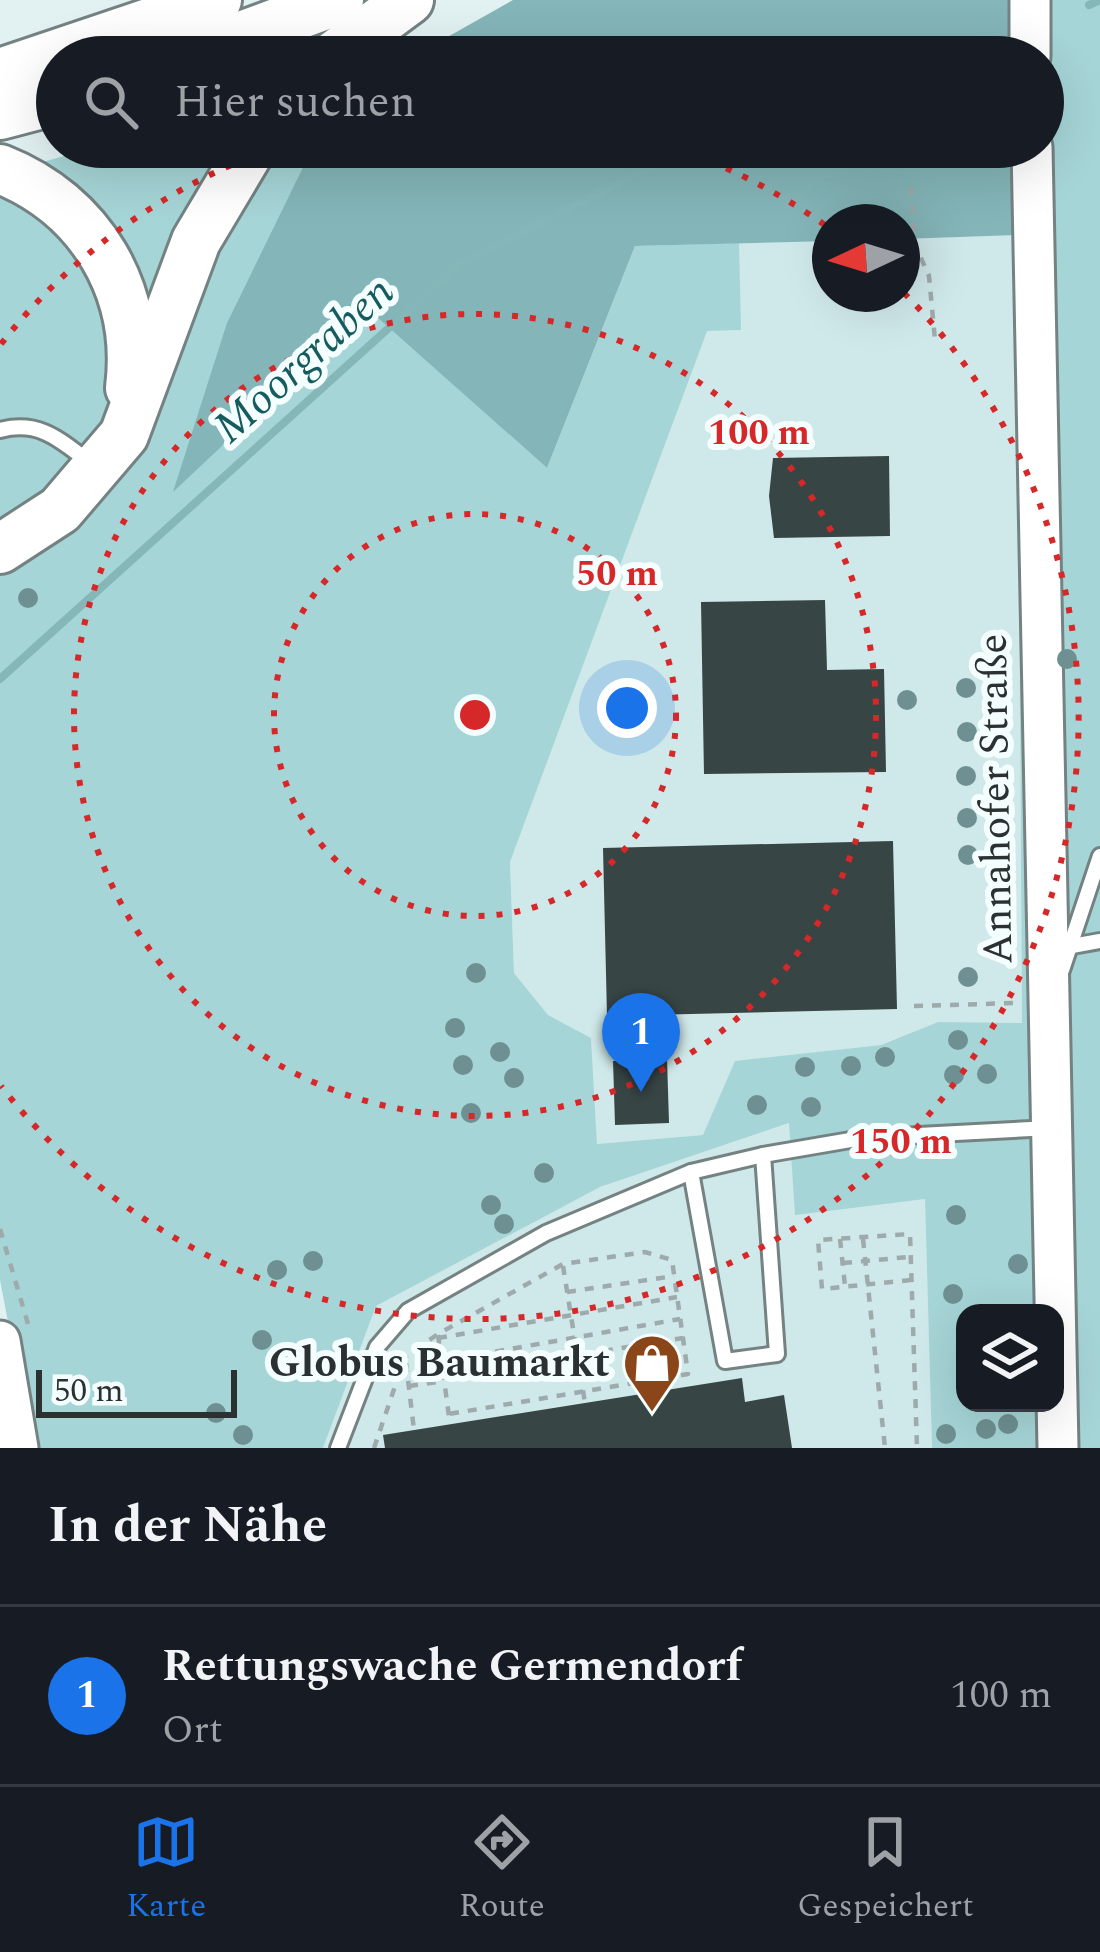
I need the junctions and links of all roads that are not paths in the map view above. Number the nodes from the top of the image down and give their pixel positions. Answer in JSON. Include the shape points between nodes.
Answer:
{"nodes":[{"id":1,"x":217,"y":0,"type":"edge"},
{"id":2,"x":339,"y":0,"type":"edge"},
{"id":3,"x":409,"y":0,"type":"edge"},
{"id":4,"x":1030,"y":0,"type":"edge"},
{"id":5,"x":110,"y":36,"type":"edge"},
{"id":6,"x":241,"y":36,"type":"edge"},
{"id":7,"x":360,"y":36,"type":"edge"},
{"id":8,"x":1030,"y":36,"type":"edge"},
{"id":9,"x":36,"y":61,"type":"edge"},
{"id":10,"x":0,"y":73,"type":"edge"},
{"id":11,"x":36,"y":106,"type":"edge"},
{"id":12,"x":0,"y":115,"type":"edge"},
{"id":13,"x":239,"y":168,"type":"edge"},
{"id":14,"x":1032,"y":168,"type":"edge"},
{"id":15,"x":0,"y":170,"type":"edge"},
{"id":16,"x":0,"y":430,"type":"edge"},
{"id":17,"x":111,"y":452,"type":"junction"},
{"id":18,"x":0,"y":549,"type":"edge"},
{"id":19,"x":1100,"y":856,"type":"edge"},
{"id":20,"x":1100,"y":941,"type":"edge"},
{"id":21,"x":1072,"y":946,"type":"junction"},
{"id":22,"x":1049,"y":1003,"type":"junction"},
{"id":23,"x":1052,"y":1128,"type":"junction"},
{"id":24,"x":764,"y":1155,"type":"junction"},
{"id":25,"x":691,"y":1172,"type":"junction"},
{"id":26,"x":0,"y":1340,"type":"edge"},
{"id":27,"x":18,"y":1448,"type":"edge"},
{"id":28,"x":338,"y":1448,"type":"edge"},
{"id":29,"x":1058,"y":1448,"type":"edge"}],
"edges":[{"from":1,"to":5,"type":"highway"},
{"from":2,"to":6,"type":"highway"},
{"from":3,"to":7,"type":"highway"},
{"from":4,"to":8,"type":"street"},
{"from":9,"to":10,"type":"highway"},
{"from":11,"to":12,"type":"highway"},
{"from":13,"to":17,"type":"highway","via":[[196,241]]},
{"from":14,"to":22,"type":"street","name":"Annahofer Straße"},
{"from":15,"to":17,"type":"highway","via":[[81,219],[111,264],[128,315],[132,366]]},
{"from":16,"to":17,"type":"lane","via":[[22,424]]},
{"from":17,"to":18,"type":"highway","via":[[60,510]]},
{"from":19,"to":21,"type":"lane"},
{"from":20,"to":21,"type":"lane"},
{"from":21,"to":22,"type":"lane"},
{"from":22,"to":23,"type":"street","name":"Annahofer Straße"},
{"from":23,"to":24,"type":"lane","via":[[862,1138]]},
{"from":23,"to":29,"type":"street","name":"Annahofer Straße"},
{"from":24,"to":25,"type":"lane"},
{"from":24,"to":25,"type":"lane","via":[[777,1354],[724,1361]]},
{"from":25,"to":28,"type":"lane","via":[[546,1233],[408,1311],[377,1347]]},
{"from":26,"to":27,"type":"street"}]}
